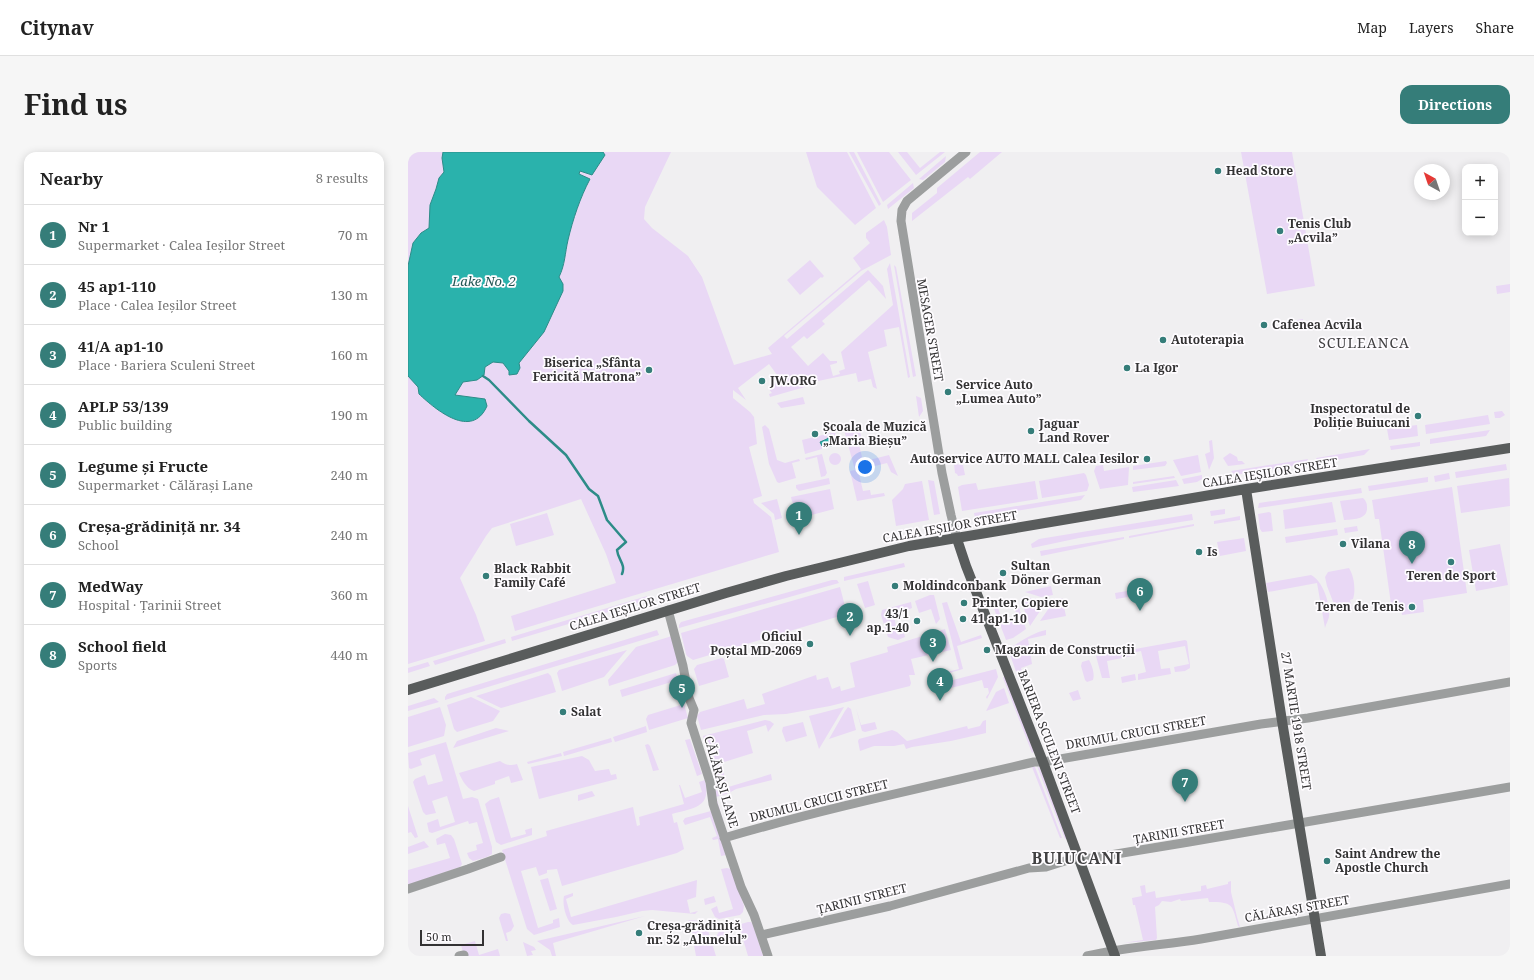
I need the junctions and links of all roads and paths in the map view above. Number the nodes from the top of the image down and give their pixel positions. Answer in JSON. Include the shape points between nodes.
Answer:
{"nodes":[{"id":1,"x":966,"y":152,"type":"edge"},
{"id":2,"x":1510,"y":448,"type":"edge"},
{"id":3,"x":1246,"y":489,"type":"junction"},
{"id":4,"x":957,"y":539,"type":"junction"},
{"id":5,"x":668,"y":610,"type":"junction"},
{"id":6,"x":1510,"y":682,"type":"edge"},
{"id":7,"x":408,"y":690,"type":"edge"},
{"id":8,"x":1282,"y":721,"type":"junction"},
{"id":9,"x":1043,"y":762,"type":"junction"},
{"id":10,"x":1510,"y":787,"type":"edge"},
{"id":11,"x":1300,"y":823,"type":"junction"},
{"id":12,"x":724,"y":838,"type":"junction"},
{"id":13,"x":500,"y":857,"type":"dead end"},
{"id":14,"x":1080,"y":859,"type":"junction"},
{"id":15,"x":1510,"y":884,"type":"edge"},
{"id":16,"x":408,"y":889,"type":"edge"},
{"id":17,"x":1315,"y":917,"type":"junction"},
{"id":18,"x":761,"y":935,"type":"junction"},
{"id":19,"x":1114,"y":953,"type":"edge"},
{"id":20,"x":768,"y":956,"type":"edge"},
{"id":21,"x":1087,"y":956,"type":"edge"},
{"id":22,"x":1321,"y":956,"type":"edge"}],
"edges":[{"from":1,"to":4,"type":"street","name":"MESAGER STREET","via":[[907,200],[902,210],[901,221],[942,473]]},
{"from":2,"to":3,"type":"main road","name":"CALEA IEȘILOR STREET"},
{"from":3,"to":4,"type":"main road","name":"CALEA IEȘILOR STREET"},
{"from":3,"to":8,"type":"main road","name":"27 MARTIE 1918 STREET"},
{"from":4,"to":5,"type":"main road","name":"CALEA IEȘILOR STREET","via":[[909,546],[800,572]]},
{"from":4,"to":9,"type":"main road","name":"BARIERA SCULENI STREET"},
{"from":5,"to":7,"type":"main road","name":"CALEA IEȘILOR STREET"},
{"from":5,"to":12,"type":"street","name":"CĂLĂRAȘI LANE","via":[[694,710],[691,723]]},
{"from":6,"to":8,"type":"street","name":"DRUMUL CRUCII STREET"},
{"from":8,"to":9,"type":"street","name":"DRUMUL CRUCII STREET"},
{"from":8,"to":11,"type":"main road","name":"27 MARTIE 1918 STREET"},
{"from":9,"to":12,"type":"street","name":"DRUMUL CRUCII STREET","via":[[904,792]]},
{"from":9,"to":14,"type":"main road","name":"BARIERA SCULENI STREET"},
{"from":10,"to":11,"type":"street","name":"ȚARINII STREET"},
{"from":11,"to":14,"type":"street","name":"ȚARINII STREET"},
{"from":11,"to":17,"type":"main road","name":"27 MARTIE 1918 STREET"},
{"from":12,"to":18,"type":"street","name":"CĂLĂRAȘI LANE"},
{"from":13,"to":16,"type":"street"},
{"from":14,"to":18,"type":"street","name":"ȚARINII STREET","via":[[1029,868],[890,906]]},
{"from":14,"to":19,"type":"main road","name":"BARIERA SCULENI STREET"},
{"from":15,"to":17,"type":"street","name":"CĂLĂRAȘI STREET"},
{"from":17,"to":19,"type":"street","name":"CĂLĂRAȘI STREET"},
{"from":17,"to":22,"type":"main road","name":"27 MARTIE 1918 STREET"},
{"from":18,"to":20,"type":"street","name":"CĂLĂRAȘI LANE"},
{"from":19,"to":21,"type":"street","name":"CĂLĂRAȘI STREET"}]}
